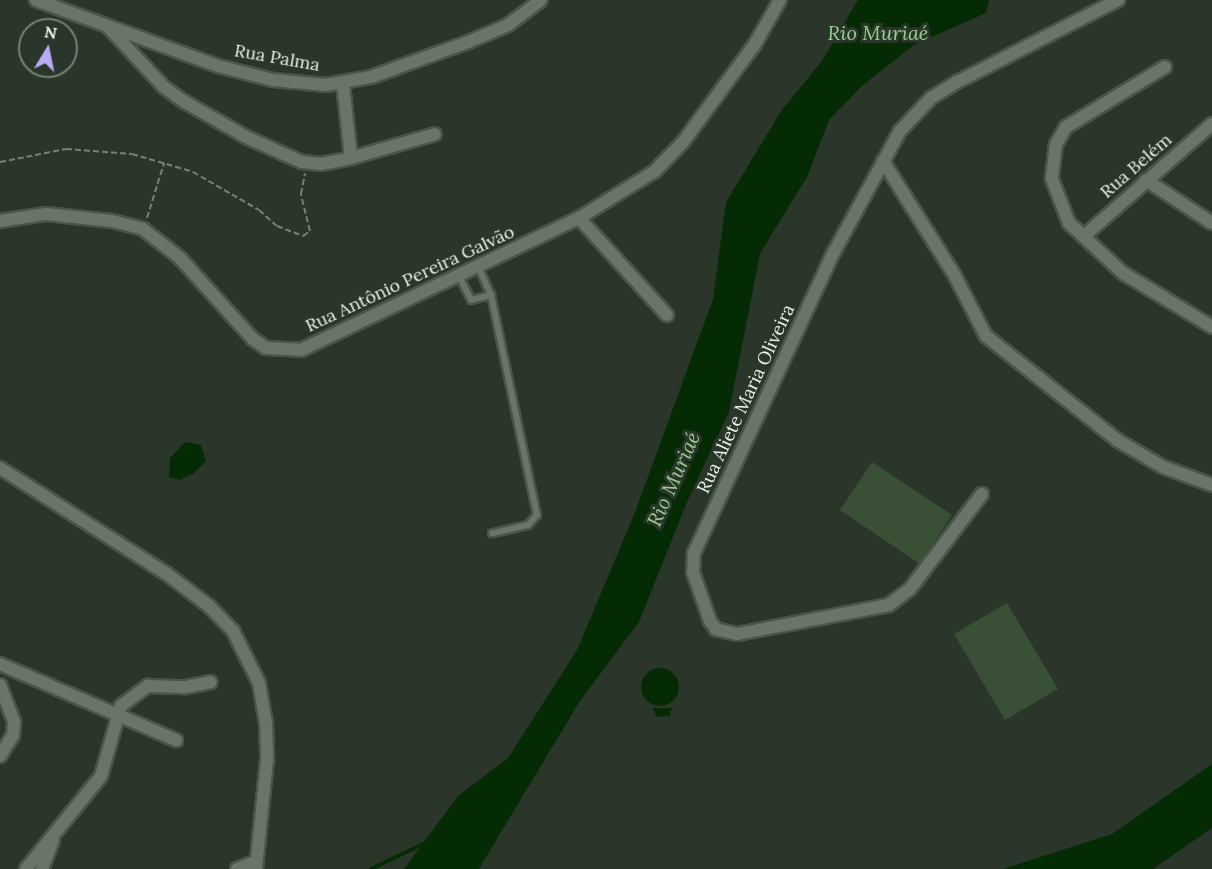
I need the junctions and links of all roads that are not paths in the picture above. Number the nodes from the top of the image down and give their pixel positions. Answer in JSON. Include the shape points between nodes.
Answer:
{"nodes":[{"id":1,"x":36,"y":0,"type":"edge"},
{"id":2,"x":541,"y":0,"type":"edge"},
{"id":3,"x":780,"y":0,"type":"edge"},
{"id":4,"x":1118,"y":0,"type":"edge"},
{"id":5,"x":106,"y":25,"type":"junction"},
{"id":6,"x":1165,"y":67,"type":"dead end"},
{"id":7,"x":343,"y":84,"type":"junction"},
{"id":8,"x":1212,"y":124,"type":"edge"},
{"id":9,"x":435,"y":134,"type":"dead end"},
{"id":10,"x":351,"y":158,"type":"junction"},
{"id":11,"x":883,"y":161,"type":"junction"},
{"id":12,"x":1146,"y":180,"type":"junction"},
{"id":13,"x":579,"y":218,"type":"junction"},
{"id":14,"x":0,"y":221,"type":"edge"},
{"id":15,"x":1212,"y":223,"type":"edge"},
{"id":16,"x":1084,"y":236,"type":"junction"},
{"id":17,"x":478,"y":266,"type":"junction"},
{"id":18,"x":459,"y":276,"type":"junction"},
{"id":19,"x":491,"y":295,"type":"junction"},
{"id":20,"x":667,"y":315,"type":"dead end"},
{"id":21,"x":1212,"y":327,"type":"edge"},
{"id":22,"x":0,"y":468,"type":"edge"},
{"id":23,"x":1212,"y":485,"type":"edge"},
{"id":24,"x":982,"y":494,"type":"dead end"},
{"id":25,"x":492,"y":533,"type":"dead end"},
{"id":26,"x":0,"y":664,"type":"edge"},
{"id":27,"x":211,"y":682,"type":"dead end"},
{"id":28,"x":0,"y":685,"type":"edge"},
{"id":29,"x":117,"y":712,"type":"junction"},
{"id":30,"x":176,"y":740,"type":"dead end"},
{"id":31,"x":0,"y":756,"type":"edge"},
{"id":32,"x":56,"y":831,"type":"junction"},
{"id":33,"x":256,"y":865,"type":"edge"},
{"id":34,"x":26,"y":869,"type":"edge"},
{"id":35,"x":42,"y":869,"type":"edge"},
{"id":36,"x":237,"y":869,"type":"edge"}],
"edges":[{"from":1,"to":5,"type":"street","name":"Rua Palma"},
{"from":2,"to":7,"type":"street","name":"Rua Palma","via":[[508,25]]},
{"from":3,"to":13,"type":"street","name":"Rua Antônio Pereira Galvão","via":[[755,44],[683,142],[655,171]]},
{"from":4,"to":11,"type":"street","name":"Rua Aliete Maria Oliveira","via":[[931,98],[900,131]]},
{"from":5,"to":7,"type":"street","name":"Rua Palma","via":[[218,66],[300,84]]},
{"from":5,"to":10,"type":"street","via":[[164,87],[246,137],[307,162]]},
{"from":6,"to":16,"type":"street","via":[[1066,127],[1056,144],[1052,162],[1056,194],[1070,223]]},
{"from":7,"to":10,"type":"street"},
{"from":8,"to":12,"type":"street","name":"Rua Belém"},
{"from":9,"to":10,"type":"street"},
{"from":11,"to":23,"type":"street","via":[[956,276],[986,336],[1117,440],[1163,467]]},
{"from":11,"to":24,"type":"street","name":"Rua Aliete Maria Oliveira","via":[[834,252],[694,554],[693,572],[710,621],[723,632],[744,634],[889,605],[910,589]]},
{"from":12,"to":15,"type":"street"},
{"from":12,"to":16,"type":"street","name":"Rua Belém"},
{"from":13,"to":17,"type":"street","name":"Rua Antônio Pereira Galvão"},
{"from":13,"to":20,"type":"street"},
{"from":14,"to":18,"type":"street","name":"Rua Antônio Pereira Galvão","via":[[46,214],[112,221],[143,229],[180,258],[253,339],[279,350],[314,345]]},
{"from":16,"to":21,"type":"street","via":[[1123,273]]},
{"from":17,"to":18,"type":"street","name":"Rua Antônio Pereira Galvão"},
{"from":17,"to":19,"type":"lane"},
{"from":18,"to":19,"type":"lane","via":[[471,300]]},
{"from":19,"to":25,"type":"lane","via":[[537,515],[528,525]]},
{"from":22,"to":33,"type":"street","via":[[167,574],[233,631],[259,683],[266,723],[267,760]]},
{"from":26,"to":29,"type":"street"},
{"from":27,"to":29,"type":"street","via":[[186,687],[148,686],[129,698]]},
{"from":28,"to":31,"type":"street","via":[[14,722],[13,735]]},
{"from":29,"to":30,"type":"street"},
{"from":29,"to":32,"type":"street","via":[[101,776]]},
{"from":32,"to":34,"type":"street"},
{"from":32,"to":35,"type":"street"},
{"from":33,"to":36,"type":"street"}]}
